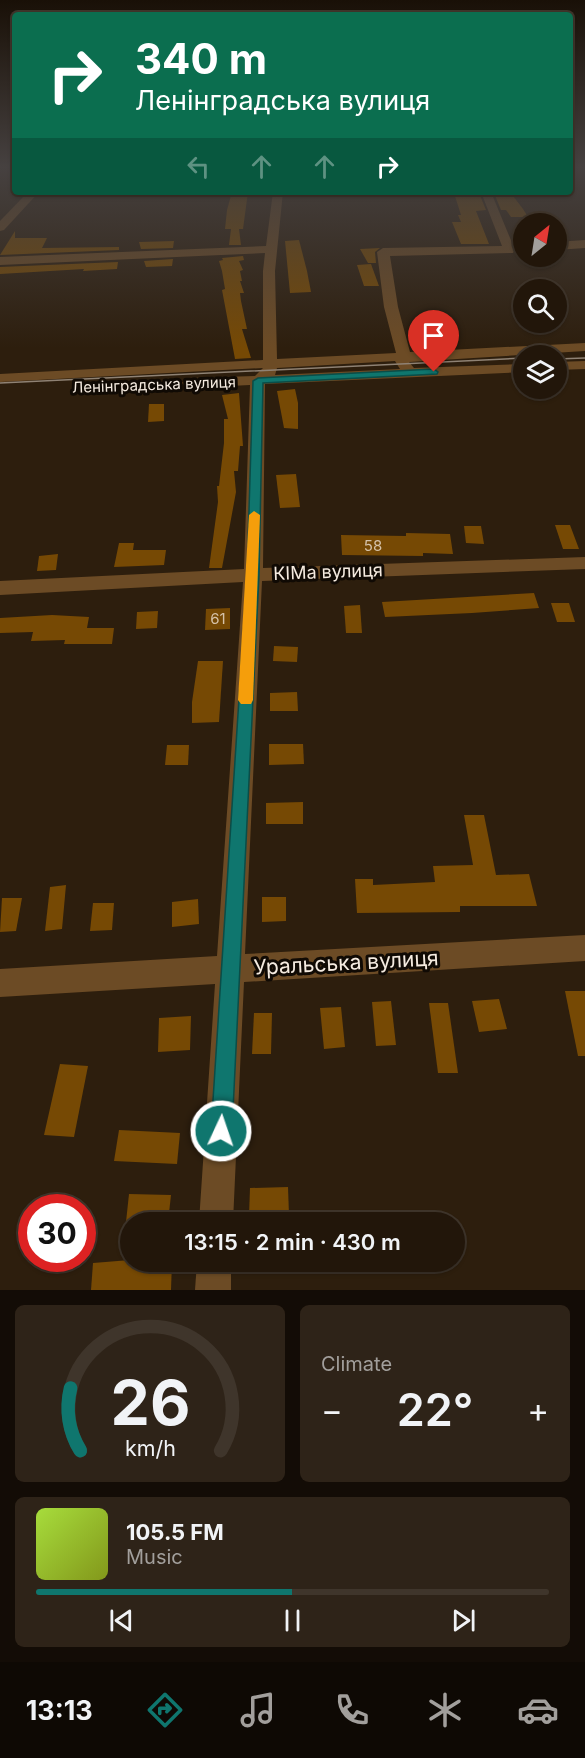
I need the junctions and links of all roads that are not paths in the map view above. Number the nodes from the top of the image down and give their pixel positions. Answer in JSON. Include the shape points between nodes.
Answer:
{"nodes":[{"id":1,"x":274,"y":228,"type":"edge"},
{"id":2,"x":500,"y":228,"type":"edge"},
{"id":3,"x":585,"y":244,"type":"edge"},
{"id":4,"x":567,"y":245,"type":"edge"},
{"id":5,"x":271,"y":249,"type":"junction"},
{"id":6,"x":509,"y":250,"type":"junction"},
{"id":7,"x":513,"y":250,"type":"edge"},
{"id":8,"x":0,"y":261,"type":"edge"},
{"id":9,"x":585,"y":347,"type":"edge"},
{"id":10,"x":404,"y":357,"type":"junction"},
{"id":11,"x":585,"y":365,"type":"edge"},
{"id":12,"x":567,"y":366,"type":"edge"},
{"id":13,"x":513,"y":368,"type":"edge"},
{"id":14,"x":264,"y":373,"type":"junction"},
{"id":15,"x":411,"y":373,"type":"junction"},
{"id":16,"x":0,"y":378,"type":"edge"},
{"id":17,"x":0,"y":392,"type":"edge"},
{"id":18,"x":585,"y":563,"type":"edge"},
{"id":19,"x":253,"y":575,"type":"junction"},
{"id":20,"x":0,"y":588,"type":"edge"},
{"id":21,"x":585,"y":948,"type":"edge"},
{"id":22,"x":230,"y":970,"type":"junction"},
{"id":23,"x":0,"y":983,"type":"edge"},
{"id":24,"x":217,"y":1212,"type":"edge"},
{"id":25,"x":214,"y":1272,"type":"edge"},
{"id":26,"x":213,"y":1290,"type":"edge"}],
"edges":[{"from":1,"to":5,"type":"street"},
{"from":2,"to":6,"type":"street"},
{"from":3,"to":4,"type":"street"},
{"from":5,"to":8,"type":"street"},
{"from":5,"to":14,"type":"street"},
{"from":6,"to":7,"type":"street"},
{"from":6,"to":10,"type":"street","via":[[383,252],[391,308]]},
{"from":9,"to":10,"type":"street"},
{"from":10,"to":14,"type":"street"},
{"from":10,"to":15,"type":"street","via":[[402,362]]},
{"from":11,"to":12,"type":"street"},
{"from":13,"to":15,"type":"street","name":"Ленінградська вулиця"},
{"from":14,"to":15,"type":"street","name":"Ленінградська вулиця"},
{"from":14,"to":16,"type":"street"},
{"from":14,"to":17,"type":"street","name":"Ленінградська вулиця"},
{"from":14,"to":19,"type":"street"},
{"from":18,"to":19,"type":"street","name":"КІМа вулиця"},
{"from":19,"to":20,"type":"street","name":"КІМа вулиця"},
{"from":19,"to":22,"type":"street"},
{"from":21,"to":22,"type":"street","name":"Уральська вулиця"},
{"from":22,"to":23,"type":"street","name":"Уральська вулиця"},
{"from":22,"to":24,"type":"street"},
{"from":25,"to":26,"type":"street"}]}
